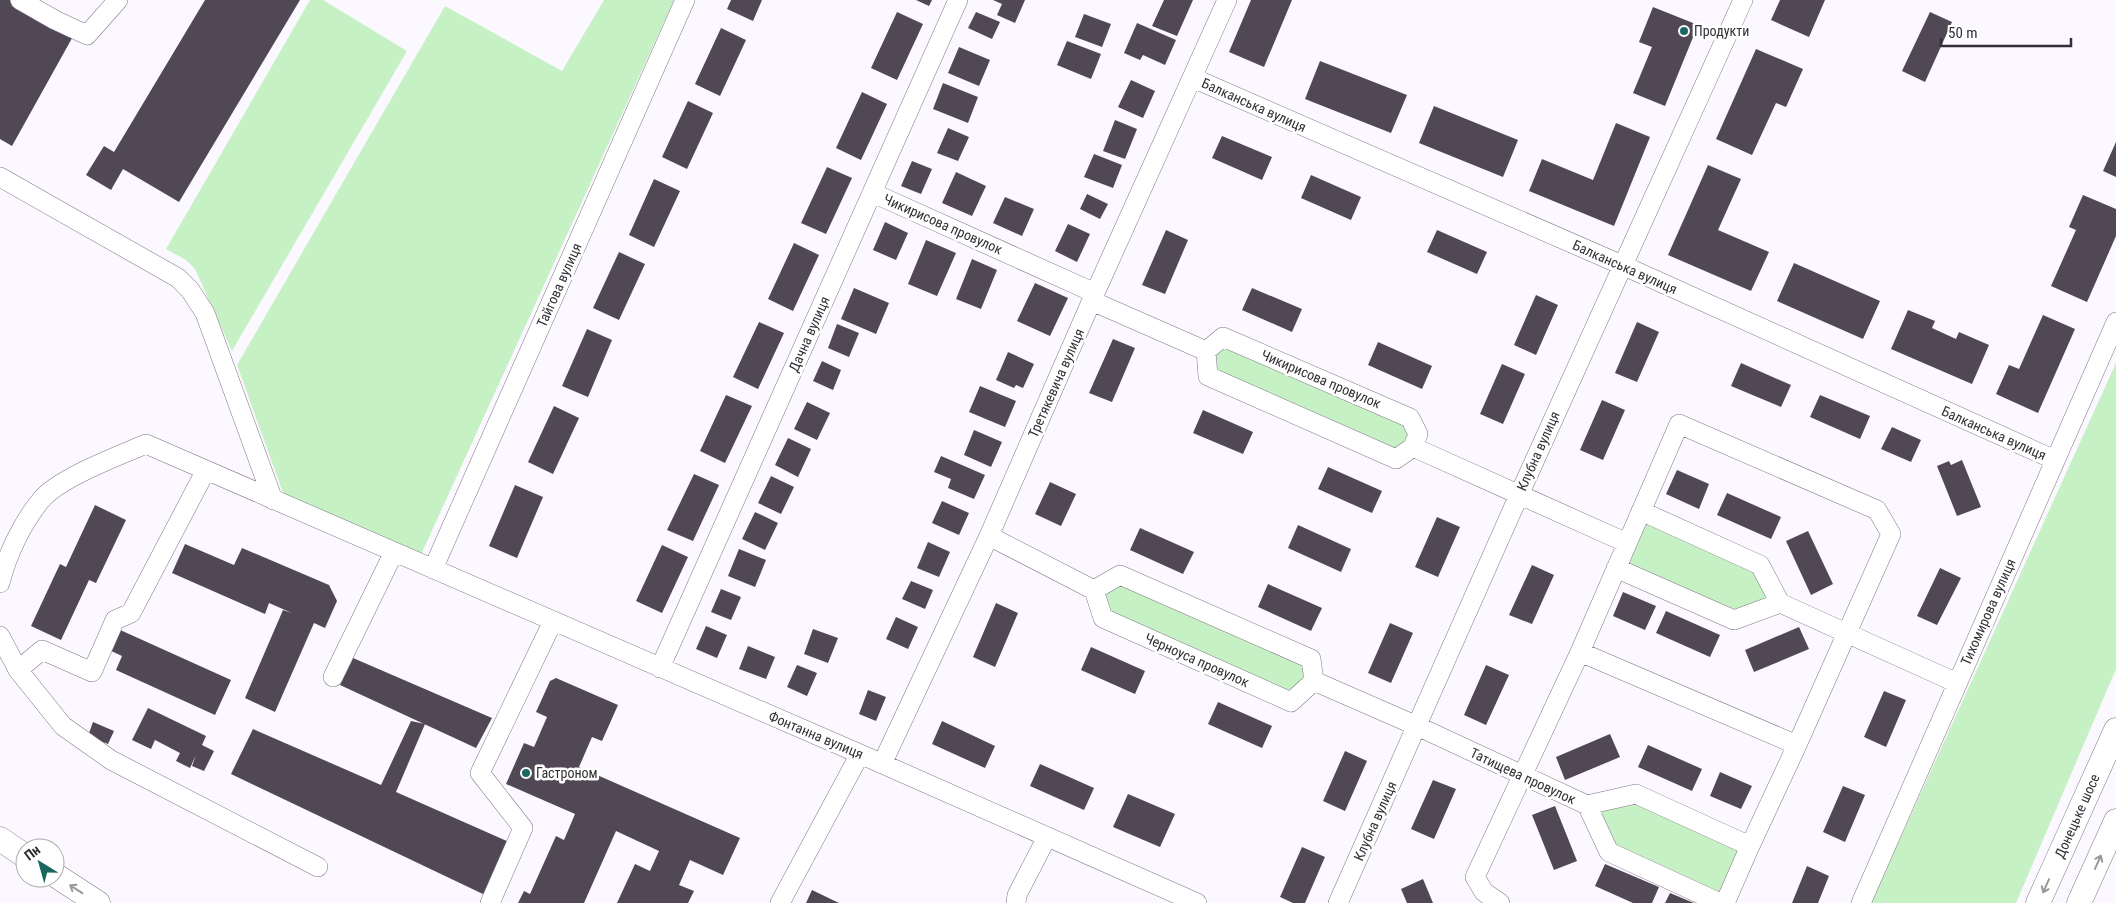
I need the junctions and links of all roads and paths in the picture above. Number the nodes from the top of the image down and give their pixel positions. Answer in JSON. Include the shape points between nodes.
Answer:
{"nodes":[{"id":1,"x":20,"y":0,"type":"edge"},
{"id":2,"x":118,"y":0,"type":"edge"},
{"id":3,"x":685,"y":0,"type":"edge"},
{"id":4,"x":958,"y":0,"type":"edge"},
{"id":5,"x":1227,"y":0,"type":"edge"},
{"id":6,"x":1742,"y":0,"type":"edge"},
{"id":7,"x":1193,"y":78,"type":"junction"},
{"id":8,"x":0,"y":177,"type":"edge"},
{"id":9,"x":873,"y":193,"type":"junction"},
{"id":10,"x":1622,"y":265,"type":"junction"},
{"id":11,"x":1094,"y":297,"type":"junction"},
{"id":12,"x":2116,"y":322,"type":"edge"},
{"id":13,"x":1206,"y":351,"type":"junction"},
{"id":14,"x":1413,"y":447,"type":"junction"},
{"id":15,"x":2055,"y":460,"type":"junction"},
{"id":16,"x":206,"y":470,"type":"junction"},
{"id":17,"x":1519,"y":495,"type":"junction"},
{"id":18,"x":273,"y":500,"type":"junction"},
{"id":19,"x":1641,"y":511,"type":"junction"},
{"id":20,"x":989,"y":536,"type":"junction"},
{"id":21,"x":1627,"y":543,"type":"junction"},
{"id":22,"x":394,"y":552,"type":"junction"},
{"id":23,"x":1616,"y":568,"type":"junction"},
{"id":24,"x":433,"y":569,"type":"junction"},
{"id":25,"x":0,"y":583,"type":"edge"},
{"id":26,"x":1094,"y":590,"type":"junction"},
{"id":27,"x":1780,"y":603,"type":"junction"},
{"id":28,"x":552,"y":621,"type":"junction"},
{"id":29,"x":1845,"y":634,"type":"junction"},
{"id":30,"x":0,"y":636,"type":"edge"},
{"id":31,"x":1580,"y":652,"type":"junction"},
{"id":32,"x":660,"y":668,"type":"junction"},
{"id":33,"x":18,"y":670,"type":"junction"},
{"id":34,"x":333,"y":677,"type":"dead end"},
{"id":35,"x":1314,"y":682,"type":"junction"},
{"id":36,"x":1957,"y":683,"type":"junction"},
{"id":37,"x":1417,"y":726,"type":"junction"},
{"id":38,"x":2116,"y":730,"type":"edge"},
{"id":39,"x":1797,"y":746,"type":"junction"},
{"id":40,"x":860,"y":754,"type":"junction"},
{"id":41,"x":2110,"y":759,"type":"edge"},
{"id":42,"x":882,"y":764,"type":"junction"},
{"id":43,"x":1522,"y":775,"type":"junction"},
{"id":44,"x":1587,"y":805,"type":"junction"},
{"id":45,"x":2116,"y":821,"type":"edge"},
{"id":46,"x":1046,"y":836,"type":"junction"},
{"id":47,"x":0,"y":840,"type":"edge"},
{"id":48,"x":1750,"y":846,"type":"junction"},
{"id":49,"x":15,"y":850,"type":"edge"},
{"id":50,"x":318,"y":867,"type":"dead end"},
{"id":51,"x":65,"y":882,"type":"edge"},
{"id":52,"x":98,"y":903,"type":"edge"},
{"id":53,"x":490,"y":903,"type":"edge"},
{"id":54,"x":780,"y":903,"type":"edge"},
{"id":55,"x":1016,"y":903,"type":"edge"},
{"id":56,"x":1197,"y":903,"type":"edge"},
{"id":57,"x":1338,"y":903,"type":"edge"},
{"id":58,"x":1500,"y":903,"type":"edge"},
{"id":59,"x":1720,"y":903,"type":"edge"},
{"id":60,"x":1725,"y":903,"type":"edge"},
{"id":61,"x":1861,"y":903,"type":"edge"},
{"id":62,"x":2038,"y":903,"type":"edge"},
{"id":63,"x":2079,"y":903,"type":"edge"}],
"edges":[{"from":1,"to":2,"type":"street","via":[[87,35]]},
{"from":3,"to":24,"type":"street","name":"Тайгова вулиця"},
{"from":4,"to":9,"type":"street","name":"Дачна вулиця"},
{"from":5,"to":7,"type":"street","name":"Третякевича вулиця"},
{"from":6,"to":10,"type":"street","name":"Клубна вулиця"},
{"from":7,"to":10,"type":"street","name":"Балканська вулиця"},
{"from":7,"to":11,"type":"street","name":"Третякевича вулиця"},
{"from":8,"to":18,"type":"street","via":[[178,278],[190,290],[205,313]]},
{"from":9,"to":11,"type":"street","name":"Чикирисова провулок"},
{"from":9,"to":32,"type":"street","name":"Дачна вулиця"},
{"from":10,"to":15,"type":"street","name":"Балканська вулиця"},
{"from":10,"to":17,"type":"street","name":"Клубна вулиця"},
{"from":11,"to":13,"type":"street","name":"Чикирисова провулок"},
{"from":11,"to":20,"type":"street","name":"Третякевича вулиця"},
{"from":12,"to":15,"type":"street","name":"Тихомирова вулиця"},
{"from":13,"to":14,"type":"street","via":[[1208,376],[1396,459]]},
{"from":13,"to":14,"type":"street","name":"Чикирисова провулок","via":[[1224,337],[1410,418],[1418,434]]},
{"from":14,"to":17,"type":"street"},
{"from":15,"to":36,"type":"street","name":"Тихомирова вулиця"},
{"from":16,"to":18,"type":"street","name":"Фонтанна вулиця"},
{"from":16,"to":25,"type":"street","name":"Фонтанна вулиця","via":[[146,444],[75,476],[42,499],[19,535]]},
{"from":16,"to":33,"type":"street","via":[[131,613],[115,620],[92,672],[42,650]]},
{"from":17,"to":21,"type":"street"},
{"from":17,"to":37,"type":"street","name":"Клубна вулиця"},
{"from":18,"to":22,"type":"street","name":"Фонтанна вулиця"},
{"from":19,"to":21,"type":"street"},
{"from":19,"to":27,"type":"street","via":[[1760,565]]},
{"from":19,"to":29,"type":"street","via":[[1679,424],[1877,510],[1891,534]]},
{"from":20,"to":26,"type":"street"},
{"from":20,"to":42,"type":"street","name":"Третякевича вулиця"},
{"from":21,"to":23,"type":"street"},
{"from":22,"to":24,"type":"street","name":"Фонтанна вулиця"},
{"from":22,"to":34,"type":"street"},
{"from":23,"to":27,"type":"street","via":[[1734,620]]},
{"from":23,"to":31,"type":"street"},
{"from":24,"to":28,"type":"street","name":"Фонтанна вулиця"},
{"from":26,"to":35,"type":"street","via":[[1120,575],[1311,659]]},
{"from":26,"to":35,"type":"street","name":"Черноуса провулок","via":[[1103,618],[1291,702]]},
{"from":27,"to":29,"type":"street"},
{"from":28,"to":32,"type":"street","name":"Фонтанна вулиця"},
{"from":28,"to":53,"type":"street","via":[[480,773],[523,828]]},
{"from":29,"to":36,"type":"street"},
{"from":29,"to":39,"type":"street"},
{"from":30,"to":33,"type":"street"},
{"from":31,"to":39,"type":"street"},
{"from":31,"to":43,"type":"street"},
{"from":32,"to":40,"type":"street","name":"Фонтанна вулиця"},
{"from":33,"to":50,"type":"street","via":[[63,726],[111,760]]},
{"from":35,"to":37,"type":"street"},
{"from":36,"to":61,"type":"street","name":"Тихомирова вулиця"},
{"from":37,"to":43,"type":"street","name":"Татищева провулок"},
{"from":37,"to":57,"type":"street","name":"Клубна вулиця"},
{"from":38,"to":41,"type":"main road","name":"Донецьке шосе"},
{"from":39,"to":48,"type":"street"},
{"from":40,"to":42,"type":"street","name":"Фонтанна вулиця"},
{"from":40,"to":54,"type":"street"},
{"from":41,"to":62,"type":"main road","name":"Донецьке шосе","one_way":true},
{"from":42,"to":46,"type":"street","name":"Фонтанна вулиця"},
{"from":43,"to":44,"type":"street","name":"Татищева провулок"},
{"from":43,"to":58,"type":"street","via":[[1475,877],[1484,892]]},
{"from":44,"to":48,"type":"street","name":"Татищева провулок","via":[[1636,794]]},
{"from":44,"to":59,"type":"street","via":[[1609,852]]},
{"from":63,"to":45,"type":"main road","one_way":true},
{"from":46,"to":55,"type":"street"},
{"from":46,"to":56,"type":"street","name":"Фонтанна вулиця"},
{"from":47,"to":49,"type":"main road"},
{"from":48,"to":60,"type":"street"},
{"from":52,"to":51,"type":"main road","one_way":true}]}
